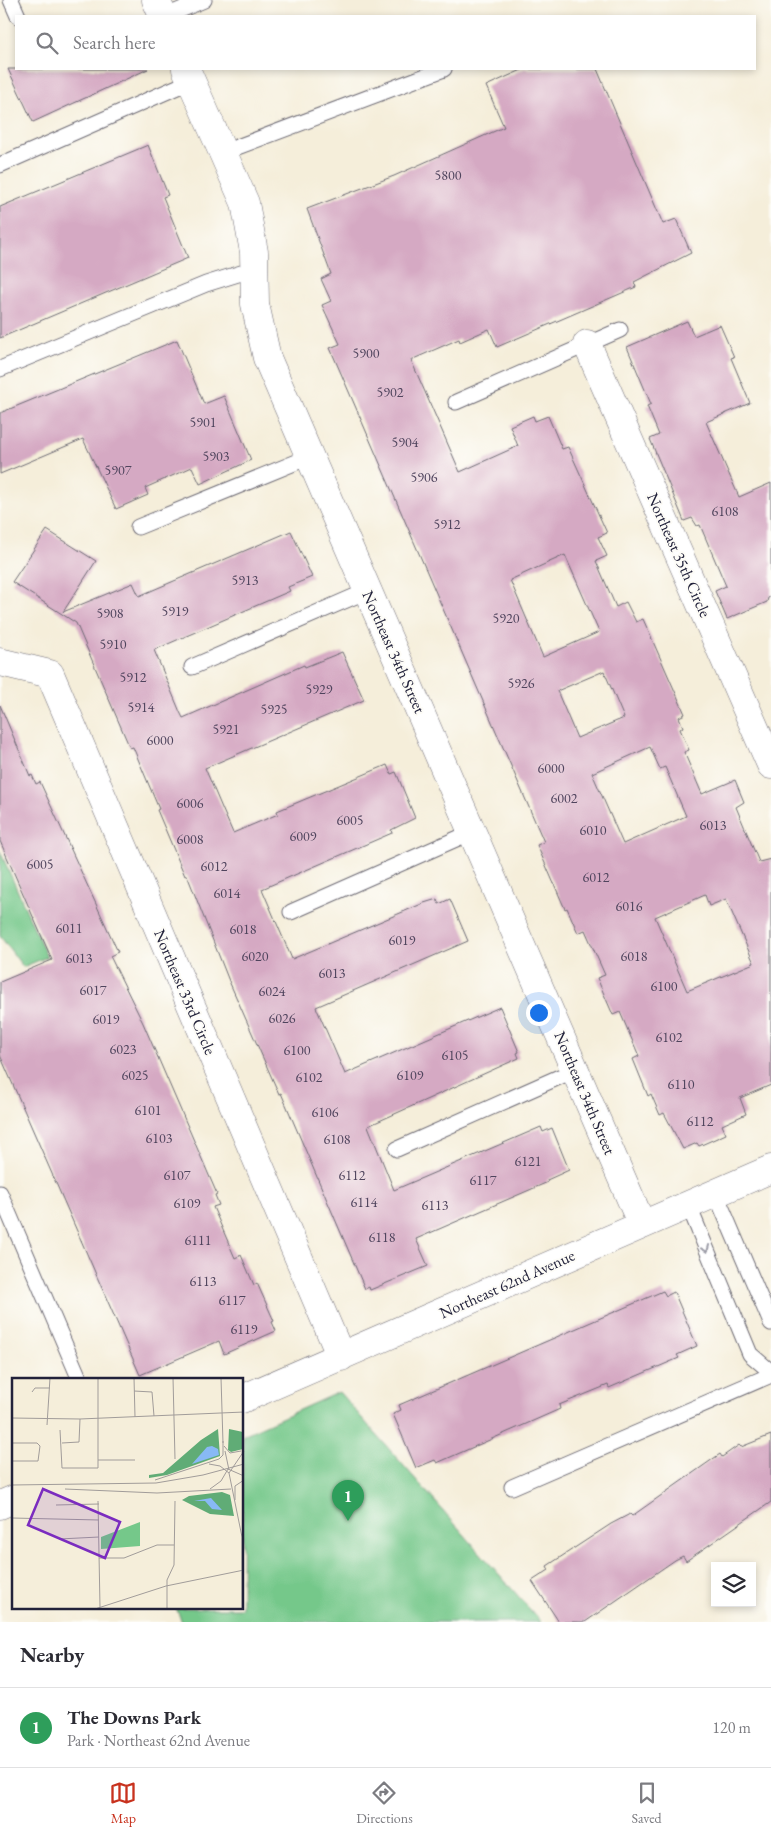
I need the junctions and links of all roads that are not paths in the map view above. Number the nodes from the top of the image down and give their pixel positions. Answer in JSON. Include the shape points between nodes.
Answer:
{"nodes":[{"id":1,"x":11,"y":0,"type":"edge"},
{"id":2,"x":156,"y":0,"type":"edge"},
{"id":3,"x":204,"y":0,"type":"edge"},
{"id":4,"x":18,"y":15,"type":"edge"},
{"id":5,"x":164,"y":15,"type":"edge"},
{"id":6,"x":167,"y":15,"type":"edge"},
{"id":7,"x":441,"y":70,"type":"edge"},
{"id":8,"x":189,"y":75,"type":"edge"},
{"id":9,"x":224,"y":152,"type":"junction"},
{"id":10,"x":0,"y":165,"type":"edge"},
{"id":11,"x":254,"y":269,"type":"junction"},
{"id":12,"x":620,"y":330,"type":"dead end"},
{"id":13,"x":587,"y":344,"type":"junction"},
{"id":14,"x":0,"y":369,"type":"edge"},
{"id":15,"x":456,"y":402,"type":"dead end"},
{"id":16,"x":309,"y":457,"type":"junction"},
{"id":17,"x":138,"y":527,"type":"dead end"},
{"id":18,"x":367,"y":591,"type":"junction"},
{"id":19,"x":0,"y":662,"type":"edge"},
{"id":20,"x":192,"y":667,"type":"dead end"},
{"id":21,"x":771,"y":765,"type":"edge"},
{"id":22,"x":472,"y":832,"type":"junction"},
{"id":23,"x":291,"y":912,"type":"dead end"},
{"id":24,"x":575,"y":1070,"type":"junction"},
{"id":25,"x":398,"y":1149,"type":"dead end"},
{"id":26,"x":771,"y":1169,"type":"edge"},
{"id":27,"x":715,"y":1192,"type":"junction"},
{"id":28,"x":0,"y":1193,"type":"edge"},
{"id":29,"x":688,"y":1204,"type":"junction"},
{"id":30,"x":642,"y":1225,"type":"junction"},
{"id":31,"x":771,"y":1322,"type":"edge"},
{"id":32,"x":340,"y":1357,"type":"junction"},
{"id":33,"x":771,"y":1373,"type":"edge"},
{"id":34,"x":79,"y":1378,"type":"edge"},
{"id":35,"x":244,"y":1399,"type":"edge"},
{"id":36,"x":512,"y":1487,"type":"dead end"},
{"id":37,"x":12,"y":1500,"type":"edge"},
{"id":38,"x":0,"y":1505,"type":"edge"}],
"edges":[{"from":1,"to":4,"type":"lane"},
{"from":2,"to":5,"type":"street"},
{"from":3,"to":6,"type":"lane"},
{"from":7,"to":9,"type":"lane"},
{"from":8,"to":9,"type":"street","name":"Northeast 34th Street"},
{"from":8,"to":10,"type":"lane"},
{"from":9,"to":11,"type":"street","name":"Northeast 34th Street","via":[[244,203],[254,252]]},
{"from":11,"to":14,"type":"lane","via":[[206,284]]},
{"from":11,"to":16,"type":"street","name":"Northeast 34th Street","via":[[254,304],[267,358]]},
{"from":12,"to":13,"type":"lane"},
{"from":13,"to":15,"type":"lane"},
{"from":13,"to":21,"type":"street","name":"Northeast 35th Circle"},
{"from":16,"to":17,"type":"lane"},
{"from":16,"to":18,"type":"street","name":"Northeast 34th Street"},
{"from":18,"to":20,"type":"lane"},
{"from":18,"to":22,"type":"street","name":"Northeast 34th Street"},
{"from":19,"to":32,"type":"street","name":"Northeast 33rd Circle","via":[[50,674]]},
{"from":22,"to":23,"type":"lane"},
{"from":22,"to":24,"type":"street","name":"Northeast 34th Street"},
{"from":24,"to":25,"type":"lane"},
{"from":24,"to":30,"type":"street","name":"Northeast 34th Street"},
{"from":26,"to":27,"type":"street","name":"Northeast 62nd Avenue"},
{"from":27,"to":29,"type":"street","name":"Northeast 62nd Avenue"},
{"from":27,"to":31,"type":"lane"},
{"from":28,"to":34,"type":"lane"},
{"from":29,"to":30,"type":"street","name":"Northeast 62nd Avenue"},
{"from":29,"to":33,"type":"lane","one_way":true,"via":[[750,1354]]},
{"from":30,"to":32,"type":"street","name":"Northeast 62nd Avenue"},
{"from":32,"to":35,"type":"street","name":"Northeast 62nd Avenue"},
{"from":33,"to":36,"type":"lane"},
{"from":37,"to":38,"type":"street"}]}
